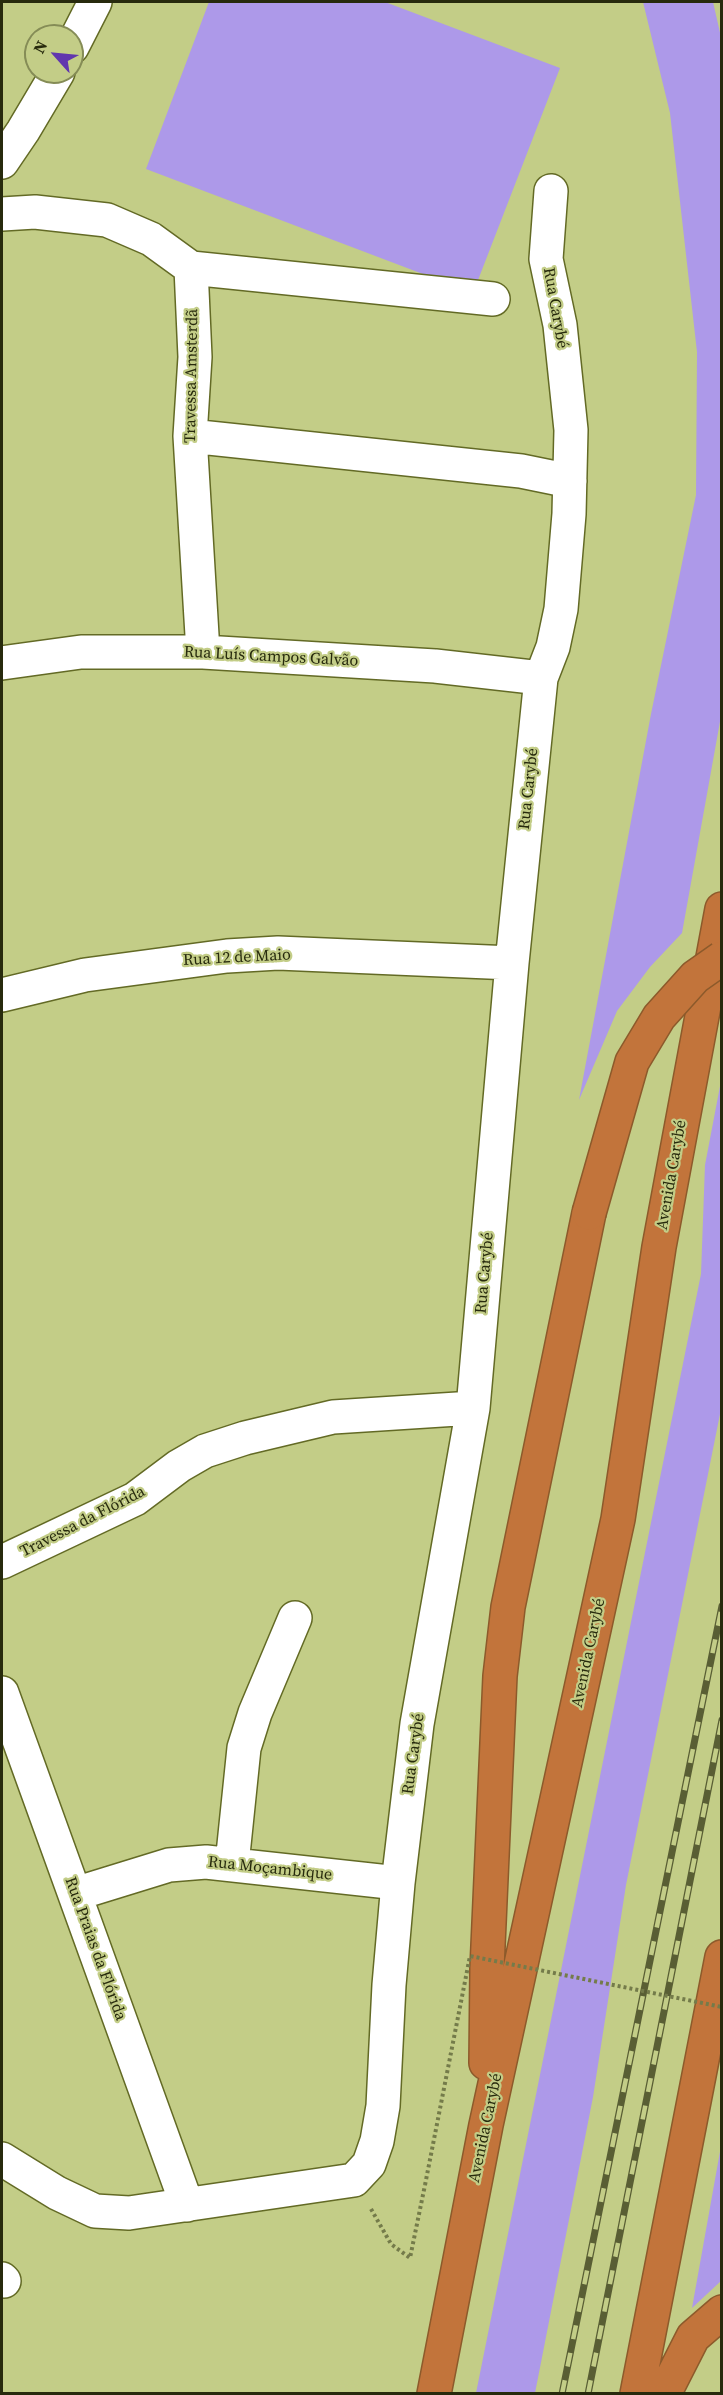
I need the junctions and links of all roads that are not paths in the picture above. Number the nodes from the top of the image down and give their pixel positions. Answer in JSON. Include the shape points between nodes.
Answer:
{"nodes":[{"id":1,"x":94,"y":2,"type":"edge"},
{"id":2,"x":83,"y":24,"type":"edge"},
{"id":3,"x":51,"y":84,"type":"edge"},
{"id":4,"x":2,"y":162,"type":"edge"},
{"id":5,"x":551,"y":191,"type":"dead end"},
{"id":6,"x":2,"y":214,"type":"edge"},
{"id":7,"x":191,"y":268,"type":"junction"},
{"id":8,"x":493,"y":299,"type":"dead end"},
{"id":9,"x":190,"y":436,"type":"junction"},
{"id":10,"x":570,"y":482,"type":"junction"},
{"id":11,"x":202,"y":652,"type":"junction"},
{"id":12,"x":2,"y":663,"type":"edge"},
{"id":13,"x":541,"y":678,"type":"junction"},
{"id":14,"x":722,"y":909,"type":"edge"},
{"id":15,"x":722,"y":958,"type":"edge"},
{"id":16,"x":512,"y":963,"type":"junction"},
{"id":17,"x":2,"y":995,"type":"edge"},
{"id":18,"x":473,"y":1408,"type":"junction"},
{"id":19,"x":2,"y":1562,"type":"edge"},
{"id":20,"x":294,"y":1618,"type":"dead end"},
{"id":21,"x":2,"y":1693,"type":"edge"},
{"id":22,"x":232,"y":1864,"type":"junction"},
{"id":23,"x":398,"y":1883,"type":"junction"},
{"id":24,"x":75,"y":1894,"type":"junction"},
{"id":25,"x":722,"y":1957,"type":"edge"},
{"id":26,"x":486,"y":2125,"type":"junction"},
{"id":27,"x":2,"y":2159,"type":"edge"},
{"id":28,"x":187,"y":2205,"type":"junction"},
{"id":29,"x":722,"y":2312,"type":"edge"},
{"id":30,"x":434,"y":2394,"type":"edge"},
{"id":31,"x":637,"y":2394,"type":"edge"},
{"id":32,"x":664,"y":2394,"type":"edge"}],
"edges":[{"from":1,"to":2,"type":"street"},
{"from":3,"to":4,"type":"street"},
{"from":5,"to":10,"type":"street","name":"Rua Carybé","via":[[546,259],[560,325],[571,430]]},
{"from":6,"to":7,"type":"street","via":[[35,212],[107,220],[151,239]]},
{"from":7,"to":8,"type":"street"},
{"from":7,"to":9,"type":"street","name":"Travessa Amsterdã","via":[[195,357]]},
{"from":9,"to":10,"type":"street","via":[[521,471]]},
{"from":9,"to":11,"type":"street","name":"Travessa Amsterdã"},
{"from":10,"to":13,"type":"street","name":"Rua Carybé","via":[[561,609]]},
{"from":11,"to":12,"type":"street","name":"Rua Luís Campos Galvão","via":[[81,652]]},
{"from":11,"to":13,"type":"street","name":"Rua Luís Campos Galvão","via":[[435,666]]},
{"from":13,"to":16,"type":"street","name":"Rua Carybé"},
{"from":14,"to":26,"type":"highway","name":"Avenida Carybé","via":[[659,1247],[618,1520]]},
{"from":15,"to":26,"type":"highway","bridge":true,"via":[[696,977],[659,1017],[632,1062],[589,1213],[508,1607],[500,1676]]},
{"from":16,"to":17,"type":"street","name":"Rua 12 de Maio","via":[[278,953],[227,956],[85,975]]},
{"from":16,"to":18,"type":"street","name":"Rua Carybé"},
{"from":18,"to":19,"type":"street","name":"Travessa da Flórida","via":[[333,1417],[205,1451],[135,1499]]},
{"from":18,"to":23,"type":"street","name":"Rua Carybé","via":[[417,1724]]},
{"from":20,"to":22,"type":"street","via":[[244,1748]]},
{"from":21,"to":24,"type":"street","name":"Rua Praias da Flórida"},
{"from":22,"to":23,"type":"street","name":"Rua Moçambique"},
{"from":22,"to":24,"type":"street","name":"Rua Moçambique","via":[[169,1865]]},
{"from":23,"to":28,"type":"street","name":"Rua Carybé","via":[[383,2106],[369,2164],[354,2180]]},
{"from":24,"to":28,"type":"street","name":"Rua Praias da Flórida"},
{"from":25,"to":31,"type":"highway"},
{"from":26,"to":30,"type":"highway","name":"Avenida Carybé"},
{"from":27,"to":28,"type":"street","via":[[94,2211],[129,2213]]},
{"from":29,"to":32,"type":"highway","via":[[693,2337]]}]}
